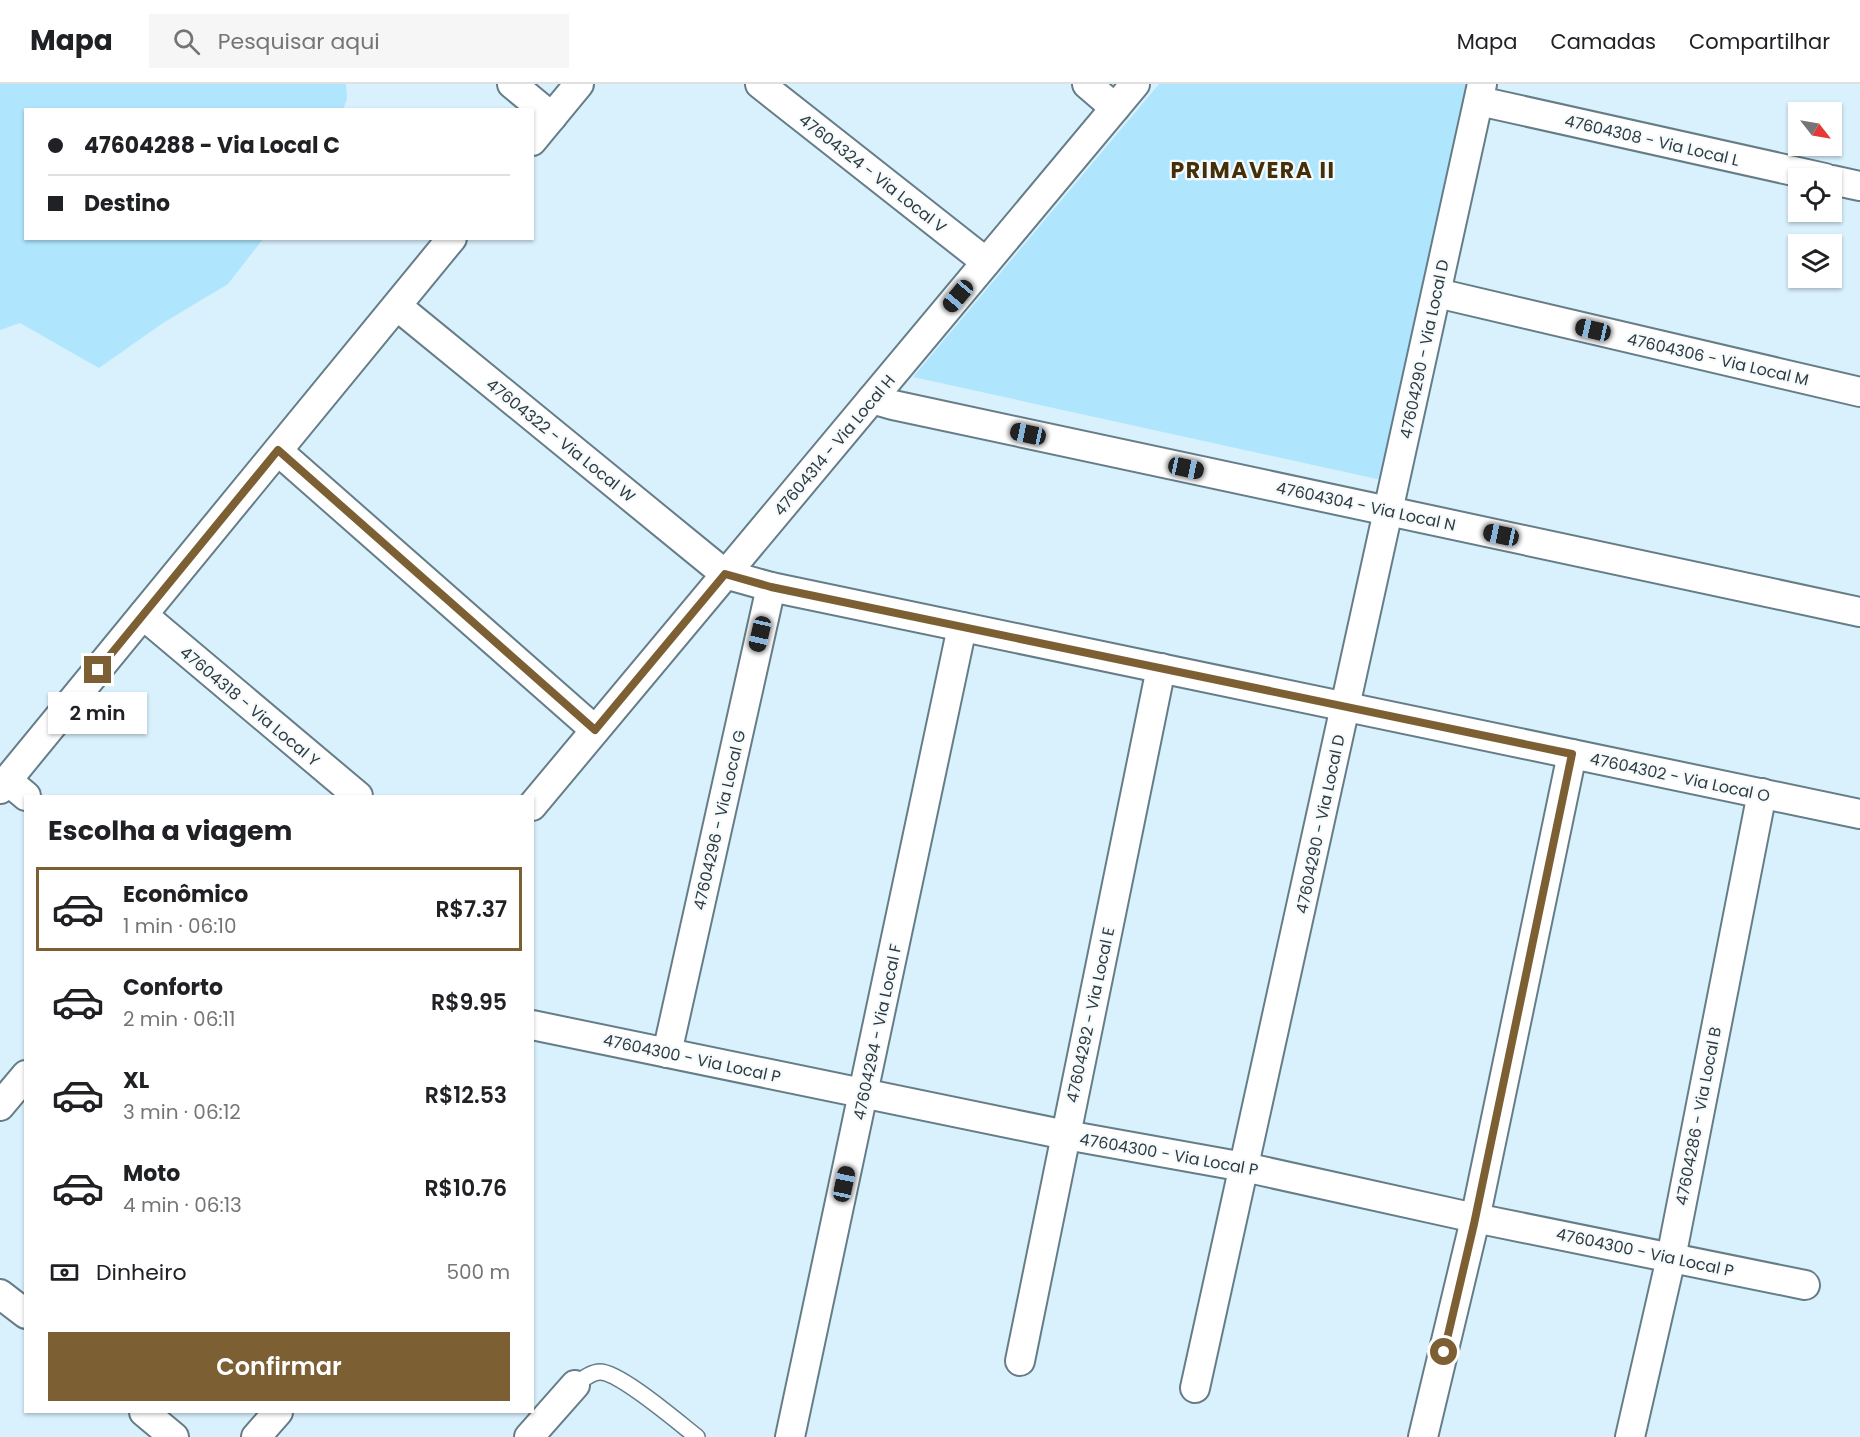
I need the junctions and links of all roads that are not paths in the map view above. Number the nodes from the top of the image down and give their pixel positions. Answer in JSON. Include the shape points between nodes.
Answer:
{"nodes":[{"id":1,"x":512,"y":84,"type":"edge"},
{"id":2,"x":579,"y":84,"type":"edge"},
{"id":3,"x":760,"y":84,"type":"edge"},
{"id":4,"x":1087,"y":84,"type":"edge"},
{"id":5,"x":1135,"y":84,"type":"edge"},
{"id":6,"x":1480,"y":93,"type":"edge"},
{"id":7,"x":1115,"y":108,"type":"junction"},
{"id":8,"x":552,"y":117,"type":"junction"},
{"id":9,"x":534,"y":139,"type":"edge"},
{"id":10,"x":1788,"y":169,"type":"edge"},
{"id":11,"x":1842,"y":182,"type":"edge"},
{"id":12,"x":1860,"y":186,"type":"edge"},
{"id":13,"x":450,"y":240,"type":"edge"},
{"id":14,"x":986,"y":262,"type":"junction"},
{"id":15,"x":1437,"y":293,"type":"junction"},
{"id":16,"x":397,"y":306,"type":"junction"},
{"id":17,"x":1860,"y":392,"type":"edge"},
{"id":18,"x":872,"y":399,"type":"junction"},
{"id":19,"x":278,"y":450,"type":"junction"},
{"id":20,"x":1388,"y":511,"type":"junction"},
{"id":21,"x":725,"y":574,"type":"junction"},
{"id":22,"x":771,"y":587,"type":"junction"},
{"id":23,"x":1860,"y":612,"type":"edge"},
{"id":24,"x":143,"y":615,"type":"junction"},
{"id":25,"x":962,"y":627,"type":"junction"},
{"id":26,"x":1161,"y":668,"type":"junction"},
{"id":27,"x":1345,"y":707,"type":"junction"},
{"id":28,"x":595,"y":730,"type":"junction"},
{"id":29,"x":1572,"y":754,"type":"junction"},
{"id":30,"x":11,"y":788,"type":"edge"},
{"id":31,"x":1762,"y":794,"type":"junction"},
{"id":32,"x":357,"y":795,"type":"edge"},
{"id":33,"x":534,"y":804,"type":"edge"},
{"id":34,"x":1860,"y":814,"type":"edge"},
{"id":35,"x":534,"y":1024,"type":"edge"},
{"id":36,"x":667,"y":1053,"type":"junction"},
{"id":37,"x":24,"y":1077,"type":"edge"},
{"id":38,"x":864,"y":1093,"type":"junction"},
{"id":39,"x":0,"y":1106,"type":"edge"},
{"id":40,"x":1066,"y":1136,"type":"junction"},
{"id":41,"x":1244,"y":1167,"type":"junction"},
{"id":42,"x":1475,"y":1218,"type":"junction"},
{"id":43,"x":1671,"y":1258,"type":"junction"},
{"id":44,"x":1804,"y":1285,"type":"dead end"},
{"id":45,"x":0,"y":1294,"type":"edge"},
{"id":46,"x":24,"y":1312,"type":"edge"},
{"id":47,"x":1020,"y":1361,"type":"dead end"},
{"id":48,"x":575,"y":1385,"type":"joint"},
{"id":49,"x":1196,"y":1388,"type":"dead end"},
{"id":50,"x":145,"y":1413,"type":"edge"},
{"id":51,"x":277,"y":1413,"type":"edge"},
{"id":52,"x":174,"y":1437,"type":"edge"},
{"id":53,"x":256,"y":1437,"type":"edge"},
{"id":54,"x":529,"y":1437,"type":"edge"},
{"id":55,"x":697,"y":1437,"type":"edge"},
{"id":56,"x":790,"y":1437,"type":"edge"},
{"id":57,"x":1424,"y":1437,"type":"edge"},
{"id":58,"x":1630,"y":1437,"type":"edge"}],
"edges":[{"from":1,"to":8,"type":"street"},
{"from":2,"to":8,"type":"street"},
{"from":3,"to":14,"type":"street","name":"47604324 - Via Local V"},
{"from":4,"to":7,"type":"street"},
{"from":5,"to":7,"type":"street","name":"47604314 - Via Local H"},
{"from":6,"to":10,"type":"street","name":"47604308 - Via Local L"},
{"from":6,"to":15,"type":"street","name":"47604290 - Via Local D"},
{"from":7,"to":14,"type":"street","name":"47604314 - Via Local H"},
{"from":8,"to":9,"type":"street"},
{"from":11,"to":12,"type":"street"},
{"from":13,"to":16,"type":"street"},
{"from":14,"to":18,"type":"street","name":"47604314 - Via Local H"},
{"from":15,"to":17,"type":"street","name":"47604306 - Via Local M"},
{"from":15,"to":20,"type":"street","name":"47604290 - Via Local D"},
{"from":16,"to":19,"type":"street"},
{"from":16,"to":21,"type":"street","name":"47604322 - Via Local W"},
{"from":18,"to":20,"type":"street","name":"47604304 - Via Local N"},
{"from":18,"to":21,"type":"street","name":"47604314 - Via Local H"},
{"from":19,"to":24,"type":"street"},
{"from":19,"to":28,"type":"street"},
{"from":20,"to":23,"type":"street","name":"47604304 - Via Local N"},
{"from":20,"to":27,"type":"street","name":"47604290 - Via Local D"},
{"from":21,"to":22,"type":"street","name":"47604302 - Via Local O"},
{"from":21,"to":28,"type":"street","name":"47604314 - Via Local H"},
{"from":22,"to":25,"type":"street","name":"47604302 - Via Local O"},
{"from":22,"to":36,"type":"street","name":"47604296 - Via Local G"},
{"from":24,"to":30,"type":"street"},
{"from":24,"to":32,"type":"street","name":"47604318 - Via Local Y"},
{"from":25,"to":26,"type":"street","name":"47604302 - Via Local O"},
{"from":25,"to":38,"type":"street","name":"47604294 - Via Local F"},
{"from":26,"to":27,"type":"street","name":"47604302 - Via Local O"},
{"from":26,"to":40,"type":"street","name":"47604292 - Via Local E"},
{"from":27,"to":29,"type":"street","name":"47604302 - Via Local O"},
{"from":27,"to":41,"type":"street","name":"47604290 - Via Local D"},
{"from":28,"to":33,"type":"street","name":"47604314 - Via Local H"},
{"from":29,"to":31,"type":"street","name":"47604302 - Via Local O"},
{"from":29,"to":42,"type":"street"},
{"from":31,"to":34,"type":"street","name":"47604302 - Via Local O"},
{"from":31,"to":43,"type":"street","name":"47604286 - Via Local B"},
{"from":35,"to":36,"type":"street","name":"47604300 - Via Local P"},
{"from":36,"to":38,"type":"street","name":"47604300 - Via Local P"},
{"from":37,"to":39,"type":"street"},
{"from":38,"to":40,"type":"street","name":"47604300 - Via Local P"},
{"from":38,"to":56,"type":"street","name":"47604294 - Via Local F"},
{"from":40,"to":41,"type":"street","name":"47604300 - Via Local P"},
{"from":40,"to":47,"type":"street","name":"47604292 - Via Local E"},
{"from":41,"to":42,"type":"street","name":"47604300 - Via Local P"},
{"from":41,"to":49,"type":"street","name":"47604290 - Via Local D"},
{"from":42,"to":43,"type":"street","name":"47604300 - Via Local P"},
{"from":42,"to":57,"type":"street"},
{"from":43,"to":44,"type":"street","name":"47604300 - Via Local P"},
{"from":43,"to":58,"type":"street","name":"47604286 - Via Local B"},
{"from":45,"to":46,"type":"street"},
{"from":48,"to":54,"type":"street"},
{"from":48,"to":55,"type":"lane","via":[[600,1372],[614,1376]]},
{"from":50,"to":52,"type":"street"},
{"from":51,"to":53,"type":"street"}]}
